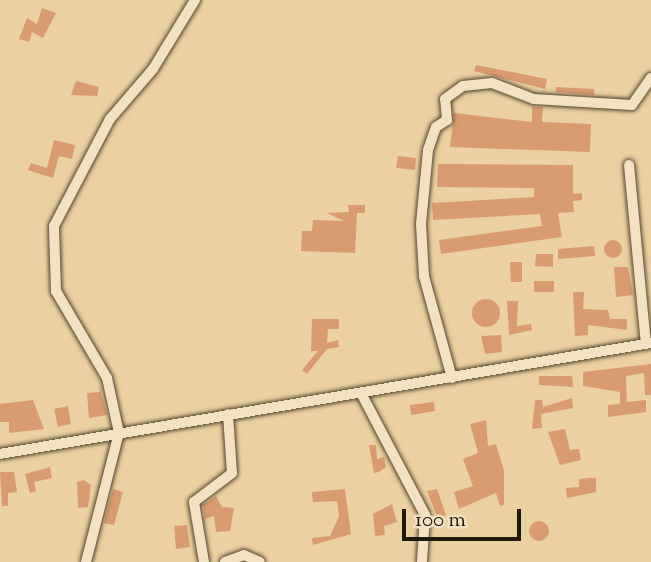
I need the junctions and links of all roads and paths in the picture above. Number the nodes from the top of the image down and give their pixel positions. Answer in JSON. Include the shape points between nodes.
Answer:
{"nodes":[{"id":1,"x":195,"y":0,"type":"edge"},
{"id":2,"x":651,"y":78,"type":"edge"},
{"id":3,"x":629,"y":165,"type":"dead end"},
{"id":4,"x":648,"y":344,"type":"edge"},
{"id":5,"x":452,"y":378,"type":"junction"},
{"id":6,"x":361,"y":393,"type":"junction"},
{"id":7,"x":228,"y":414,"type":"junction"},
{"id":8,"x":119,"y":433,"type":"junction"},
{"id":9,"x":0,"y":454,"type":"edge"},
{"id":10,"x":86,"y":562,"type":"edge"},
{"id":11,"x":204,"y":562,"type":"edge"},
{"id":12,"x":225,"y":562,"type":"edge"},
{"id":13,"x":260,"y":562,"type":"edge"},
{"id":14,"x":422,"y":562,"type":"edge"}],
"edges":[{"from":1,"to":8,"type":"street","via":[[153,69],[110,119],[54,226],[56,291],[107,377]]},
{"from":2,"to":5,"type":"street","via":[[632,105],[534,99],[492,83],[463,86],[445,99],[447,120],[436,127],[428,150],[421,224],[424,276]]},
{"from":3,"to":4,"type":"street"},
{"from":4,"to":5,"type":"street"},
{"from":5,"to":6,"type":"street"},
{"from":6,"to":7,"type":"street"},
{"from":6,"to":14,"type":"street","via":[[425,515]]},
{"from":7,"to":8,"type":"street"},
{"from":7,"to":11,"type":"street","via":[[232,473],[194,502]]},
{"from":8,"to":9,"type":"street"},
{"from":8,"to":10,"type":"street"},
{"from":12,"to":13,"type":"street","via":[[244,555]]}]}
